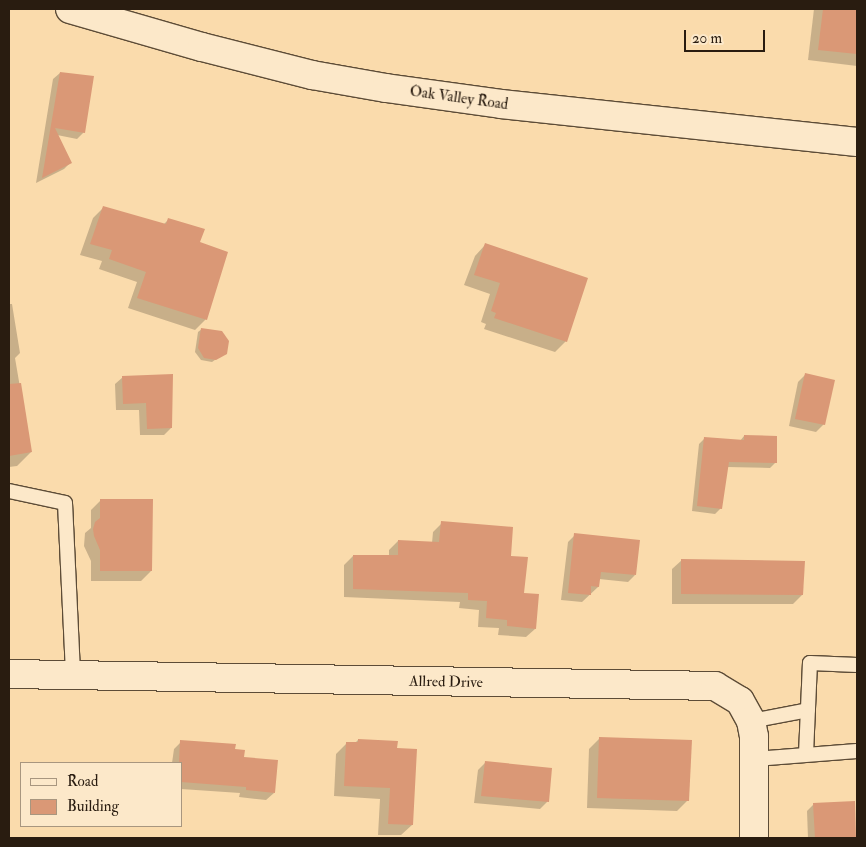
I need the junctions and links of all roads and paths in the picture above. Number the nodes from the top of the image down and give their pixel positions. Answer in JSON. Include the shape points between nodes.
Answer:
{"nodes":[{"id":1,"x":70,"y":9,"type":"edge"},
{"id":2,"x":857,"y":142,"type":"edge"},
{"id":3,"x":9,"y":491,"type":"edge"},
{"id":4,"x":857,"y":665,"type":"edge"},
{"id":5,"x":9,"y":674,"type":"edge"},
{"id":6,"x":73,"y":675,"type":"junction"},
{"id":7,"x":808,"y":710,"type":"junction"},
{"id":8,"x":751,"y":721,"type":"junction"},
{"id":9,"x":857,"y":752,"type":"edge"},
{"id":10,"x":806,"y":754,"type":"junction"},
{"id":11,"x":755,"y":759,"type":"junction"},
{"id":12,"x":754,"y":838,"type":"edge"}],
"edges":[{"from":1,"to":2,"type":"street","name":"Oak Valley Road","via":[[211,50],[312,75],[386,88],[501,104]]},
{"from":3,"to":6,"type":"lane","via":[[65,503]]},
{"from":4,"to":7,"type":"lane","via":[[810,663]]},
{"from":5,"to":6,"type":"street","name":"Allred Drive"},
{"from":6,"to":8,"type":"street","name":"Allred Drive","via":[[715,686],[740,702]]},
{"from":7,"to":8,"type":"lane"},
{"from":7,"to":10,"type":"lane"},
{"from":8,"to":11,"type":"street","name":"Allred Drive"},
{"from":9,"to":10,"type":"lane"},
{"from":10,"to":11,"type":"lane"},
{"from":11,"to":12,"type":"street","name":"Allred Drive"}]}
